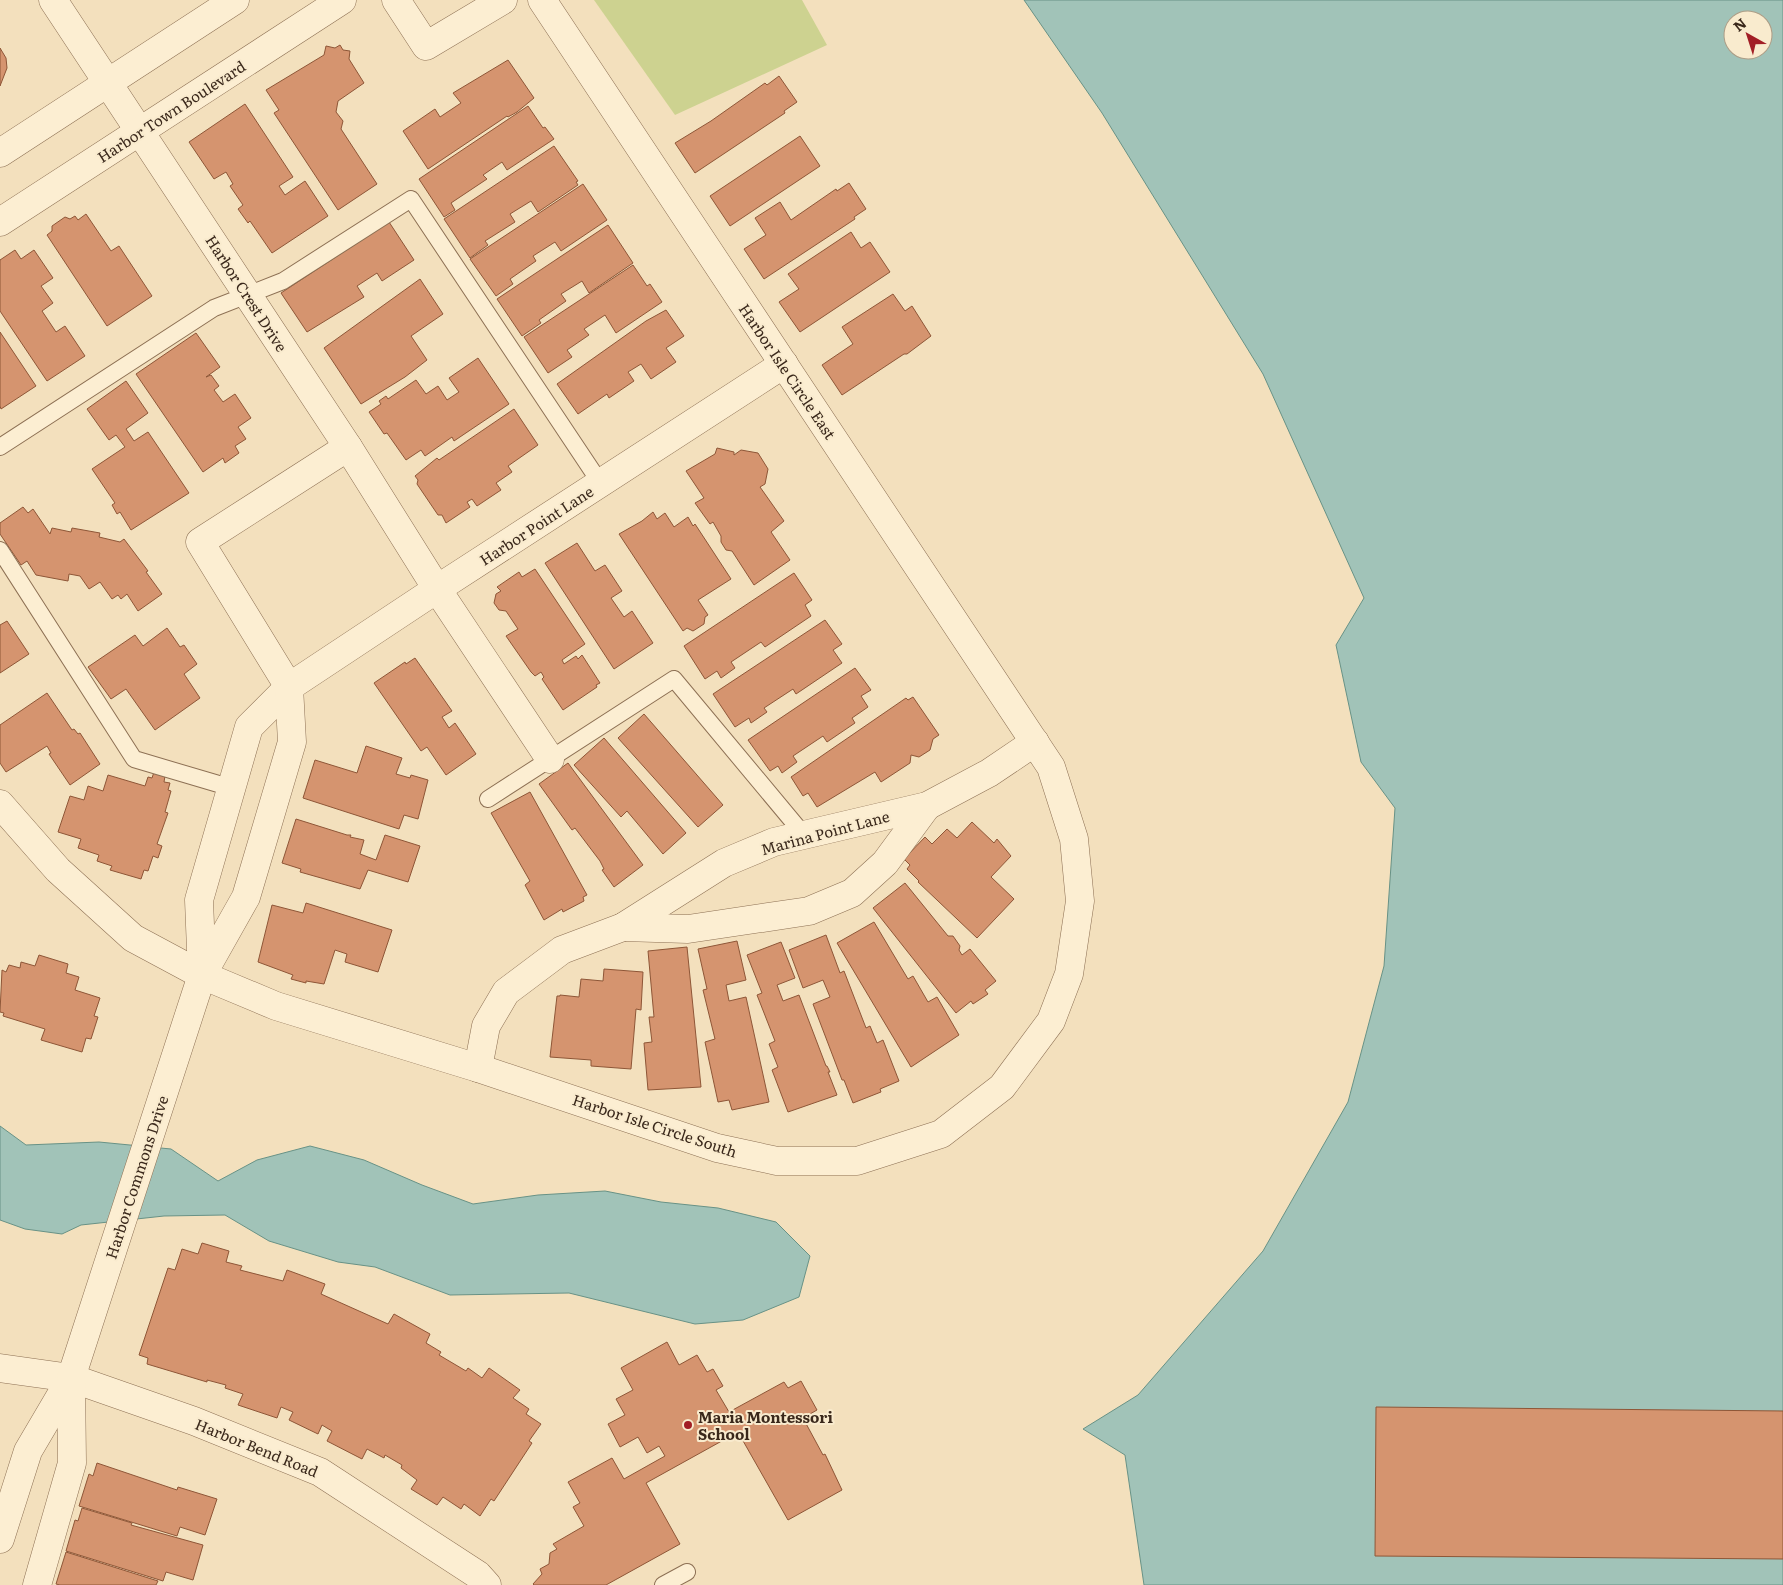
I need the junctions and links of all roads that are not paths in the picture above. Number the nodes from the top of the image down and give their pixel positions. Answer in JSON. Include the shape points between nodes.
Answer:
{"nodes":[{"id":1,"x":53,"y":0,"type":"edge"},
{"id":2,"x":234,"y":0,"type":"edge"},
{"id":3,"x":342,"y":0,"type":"edge"},
{"id":4,"x":396,"y":0,"type":"edge"},
{"id":5,"x":503,"y":0,"type":"edge"},
{"id":6,"x":542,"y":0,"type":"edge"},
{"id":7,"x":108,"y":83,"type":"junction"},
{"id":8,"x":141,"y":131,"type":"junction"},
{"id":9,"x":0,"y":153,"type":"edge"},
{"id":10,"x":0,"y":222,"type":"edge"},
{"id":11,"x":247,"y":295,"type":"junction"},
{"id":12,"x":784,"y":364,"type":"junction"},
{"id":13,"x":0,"y":447,"type":"edge"},
{"id":14,"x":348,"y":447,"type":"junction"},
{"id":15,"x":602,"y":484,"type":"junction"},
{"id":16,"x":0,"y":550,"type":"edge"},
{"id":17,"x":437,"y":589,"type":"junction"},
{"id":18,"x":289,"y":688,"type":"junction"},
{"id":19,"x":1035,"y":742,"type":"junction"},
{"id":20,"x":550,"y":759,"type":"junction"},
{"id":21,"x":232,"y":788,"type":"junction"},
{"id":22,"x":488,"y":800,"type":"dead end"},
{"id":23,"x":0,"y":804,"type":"edge"},
{"id":24,"x":927,"y":806,"type":"junction"},
{"id":25,"x":804,"y":835,"type":"junction"},
{"id":26,"x":623,"y":926,"type":"junction"},
{"id":27,"x":202,"y":976,"type":"junction"},
{"id":28,"x":478,"y":1068,"type":"junction"},
{"id":29,"x":0,"y":1368,"type":"edge"},
{"id":30,"x":71,"y":1378,"type":"junction"},
{"id":31,"x":0,"y":1539,"type":"edge"},
{"id":32,"x":687,"y":1572,"type":"dead end"},
{"id":33,"x":37,"y":1585,"type":"edge"},
{"id":34,"x":486,"y":1585,"type":"edge"},
{"id":35,"x":663,"y":1585,"type":"edge"}],
"edges":[{"from":1,"to":7,"type":"street","name":"Harbor Crest Drive"},
{"from":2,"to":7,"type":"street"},
{"from":3,"to":8,"type":"street","name":"Harbor Town Boulevard"},
{"from":4,"to":5,"type":"street","via":[[426,46]]},
{"from":6,"to":12,"type":"street","name":"Harbor Isle Circle East"},
{"from":7,"to":8,"type":"street","name":"Harbor Crest Drive"},
{"from":7,"to":9,"type":"street"},
{"from":8,"to":10,"type":"street","name":"Harbor Town Boulevard"},
{"from":8,"to":11,"type":"street","name":"Harbor Crest Drive"},
{"from":11,"to":13,"type":"lane","via":[[214,308]]},
{"from":11,"to":14,"type":"street","name":"Harbor Crest Drive"},
{"from":11,"to":15,"type":"lane","via":[[283,281],[411,199]]},
{"from":12,"to":15,"type":"street","name":"Harbor Point Lane"},
{"from":12,"to":19,"type":"street","name":"Harbor Isle Circle East"},
{"from":14,"to":17,"type":"street","name":"Harbor Crest Drive"},
{"from":14,"to":18,"type":"street","name":"Harbor Commons Drive","via":[[200,542]]},
{"from":15,"to":17,"type":"street","name":"Harbor Point Lane"},
{"from":16,"to":21,"type":"lane","via":[[134,759]]},
{"from":17,"to":18,"type":"street","name":"Harbor Point Lane"},
{"from":17,"to":20,"type":"street","name":"Harbor Crest Drive"},
{"from":18,"to":21,"type":"street","name":"Harbor Commons Drive","via":[[249,727]]},
{"from":18,"to":27,"type":"street","name":"Harbor Commons Drive","via":[[292,742],[246,897]]},
{"from":19,"to":24,"type":"street","name":"Marina Point Lane","via":[[989,773]]},
{"from":19,"to":28,"type":"street","name":"Harbor Isle Circle South","via":[[1051,767],[1074,839],[1080,901],[1069,974],[1051,1021],[1002,1087],[941,1134],[857,1161],[777,1161],[717,1148]]},
{"from":20,"to":22,"type":"lane"},
{"from":20,"to":25,"type":"lane","via":[[674,680]]},
{"from":21,"to":27,"type":"street","name":"Harbor Commons Drive","via":[[199,900]]},
{"from":23,"to":27,"type":"street","name":"Harbor Isle Circle South","via":[[58,870],[133,938]]},
{"from":24,"to":25,"type":"street","name":"Marina Point Lane"},
{"from":24,"to":26,"type":"street","name":"Marina Point Lane","via":[[886,863],[852,893],[810,911],[688,929]]},
{"from":25,"to":26,"type":"street","name":"Marina Point Lane","via":[[774,842],[724,862]]},
{"from":26,"to":28,"type":"street","name":"Marina Point Lane","via":[[562,950],[506,992],[486,1026]]},
{"from":27,"to":28,"type":"street","name":"Harbor Isle Circle South","via":[[276,1006]]},
{"from":27,"to":30,"type":"street","name":"Harbor Commons Drive"},
{"from":29,"to":30,"type":"street","name":"Harbor Bend Road"},
{"from":30,"to":31,"type":"street","name":"Harbor Commons Drive","via":[[28,1451]]},
{"from":30,"to":33,"type":"street","name":"Harbor Commons Drive","via":[[72,1464]]},
{"from":30,"to":34,"type":"street","name":"Harbor Bend Road","via":[[194,1421],[320,1472],[478,1575]]},
{"from":32,"to":35,"type":"lane"}]}
